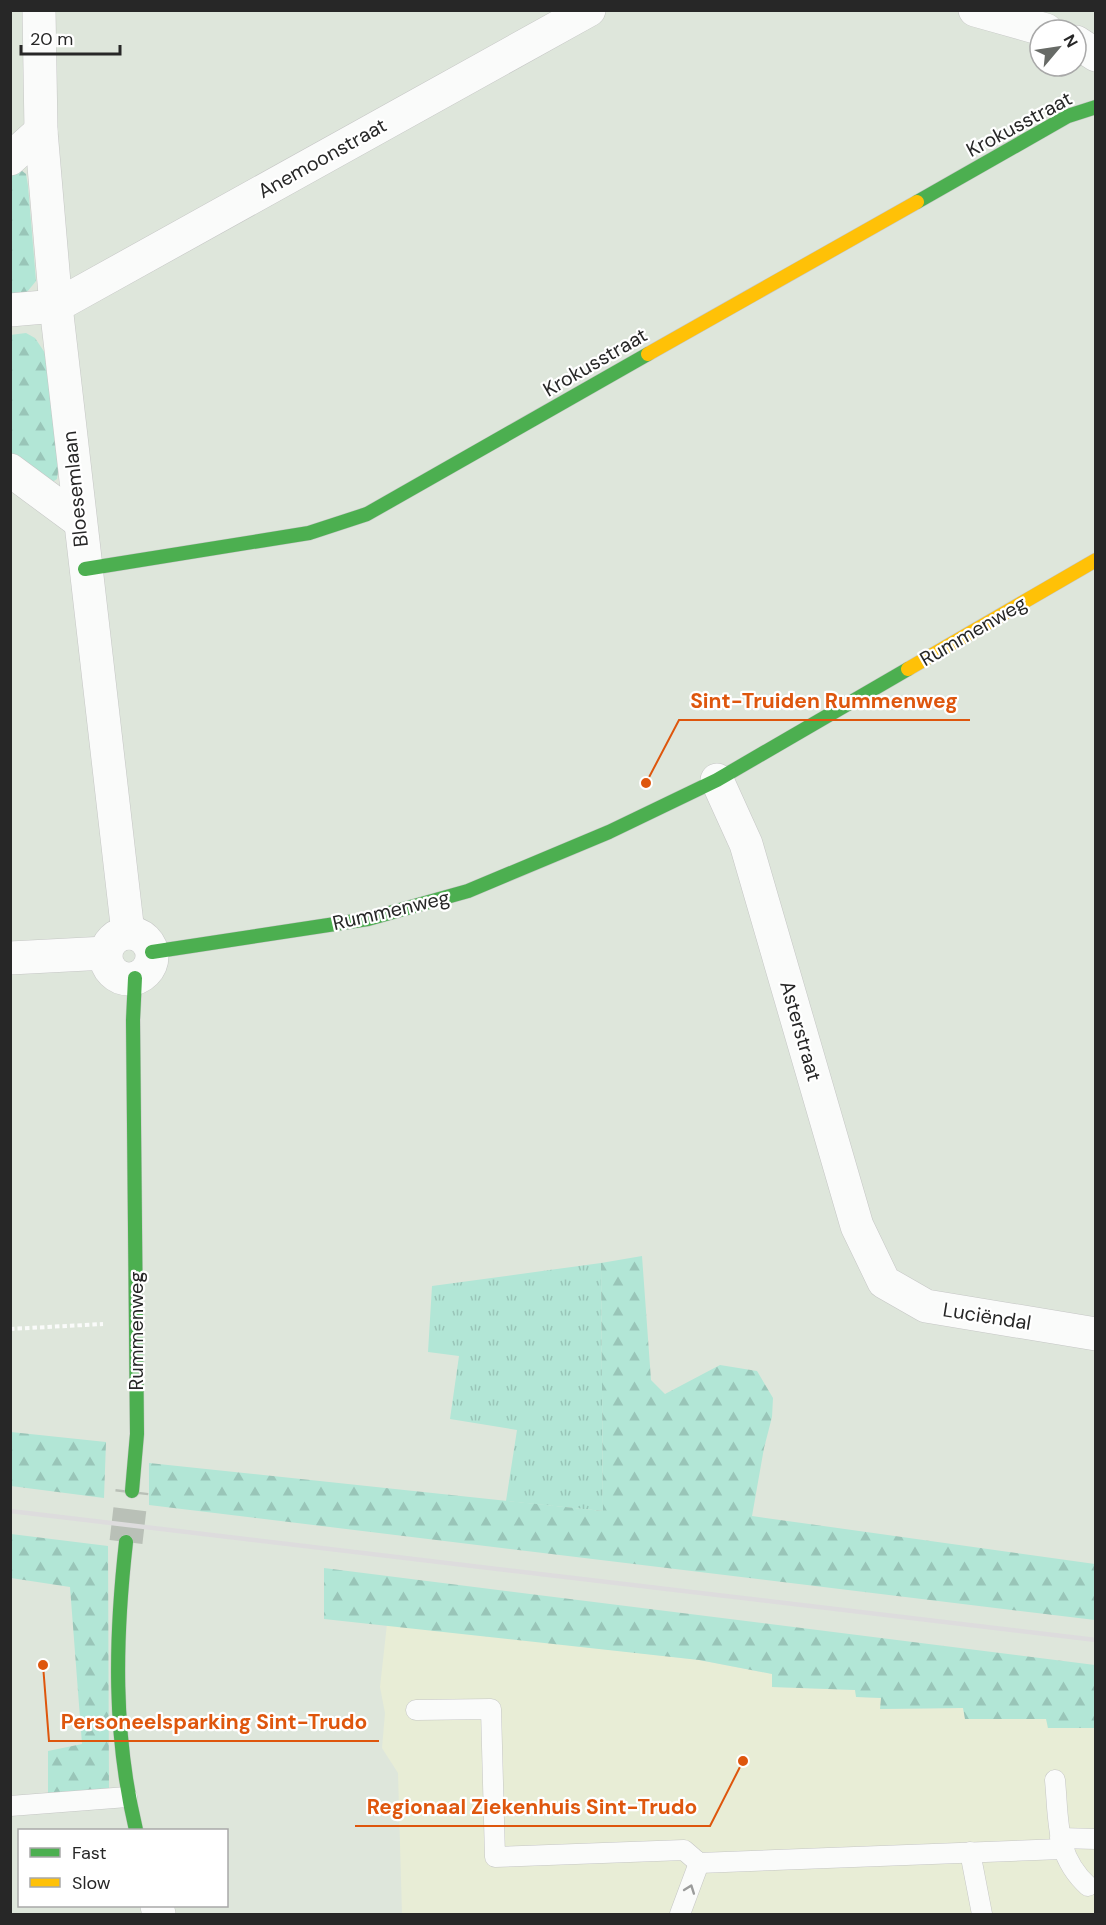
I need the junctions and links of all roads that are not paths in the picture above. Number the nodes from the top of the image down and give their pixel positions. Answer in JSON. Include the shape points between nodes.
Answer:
{"nodes":[{"id":1,"x":39,"y":10,"type":"edge"},
{"id":2,"x":589,"y":10,"type":"edge"},
{"id":3,"x":975,"y":10,"type":"edge"},
{"id":4,"x":1028,"y":25,"type":"edge"},
{"id":5,"x":1095,"y":107,"type":"edge"},
{"id":6,"x":41,"y":131,"type":"junction"},
{"id":7,"x":10,"y":159,"type":"edge"},
{"id":8,"x":56,"y":306,"type":"junction"},
{"id":9,"x":10,"y":310,"type":"edge"},
{"id":10,"x":10,"y":470,"type":"edge"},
{"id":11,"x":79,"y":521,"type":"junction"},
{"id":12,"x":1095,"y":560,"type":"edge"},
{"id":13,"x":85,"y":569,"type":"junction"},
{"id":14,"x":717,"y":780,"type":"junction"},
{"id":15,"x":130,"y":954,"type":"junction"},
{"id":16,"x":10,"y":958,"type":"edge"},
{"id":17,"x":884,"y":1282,"type":"joint"},
{"id":18,"x":1095,"y":1334,"type":"edge"},
{"id":19,"x":132,"y":1491,"type":"tunnel mouth"},
{"id":20,"x":126,"y":1542,"type":"tunnel mouth"},
{"id":21,"x":417,"y":1710,"type":"dead end"},
{"id":22,"x":1055,"y":1780,"type":"dead end"},
{"id":23,"x":127,"y":1797,"type":"junction"},
{"id":24,"x":10,"y":1806,"type":"edge"},
{"id":25,"x":136,"y":1829,"type":"edge"},
{"id":26,"x":1095,"y":1839,"type":"edge"},
{"id":27,"x":1061,"y":1843,"type":"junction"},
{"id":28,"x":970,"y":1852,"type":"junction"},
{"id":29,"x":699,"y":1863,"type":"junction"},
{"id":30,"x":1088,"y":1886,"type":"dead end"},
{"id":31,"x":680,"y":1914,"type":"edge"},
{"id":32,"x":982,"y":1914,"type":"edge"}],
"edges":[{"from":1,"to":6,"type":"street","name":"Bloesemlaan"},
{"from":2,"to":8,"type":"street","name":"Anemoonstraat"},
{"from":3,"to":4,"type":"street"},
{"from":5,"to":13,"type":"street","name":"Krokusstraat","via":[[1068,116],[367,514],[309,533]]},
{"from":6,"to":7,"type":"street"},
{"from":6,"to":8,"type":"street","name":"Bloesemlaan"},
{"from":8,"to":9,"type":"street"},
{"from":8,"to":11,"type":"street","name":"Bloesemlaan"},
{"from":10,"to":11,"type":"street"},
{"from":11,"to":13,"type":"street","name":"Bloesemlaan"},
{"from":12,"to":14,"type":"street","name":"Rummenweg"},
{"from":13,"to":15,"type":"street","name":"Bloesemlaan"},
{"from":14,"to":15,"type":"street","name":"Rummenweg","via":[[609,832],[468,891],[368,919]]},
{"from":14,"to":17,"type":"street","name":"Asterstraat","via":[[746,844],[857,1226]]},
{"from":15,"to":16,"type":"street"},
{"from":15,"to":19,"type":"street","name":"Rummenweg","via":[[137,1322]]},
{"from":17,"to":18,"type":"street","name":"Luciëndal","via":[[926,1306]]},
{"from":20,"to":23,"type":"street","via":[[120,1586],[117,1705]]},
{"from":21,"to":29,"type":"lane","via":[[491,1709],[495,1857],[684,1850]]},
{"from":22,"to":27,"type":"lane"},
{"from":23,"to":24,"type":"lane"},
{"from":23,"to":25,"type":"street"},
{"from":26,"to":27,"type":"lane"},
{"from":27,"to":28,"type":"lane"},
{"from":27,"to":30,"type":"lane","via":[[1077,1876]]},
{"from":28,"to":29,"type":"lane"},
{"from":28,"to":32,"type":"lane"},
{"from":31,"to":29,"type":"lane","one_way":true}]}
